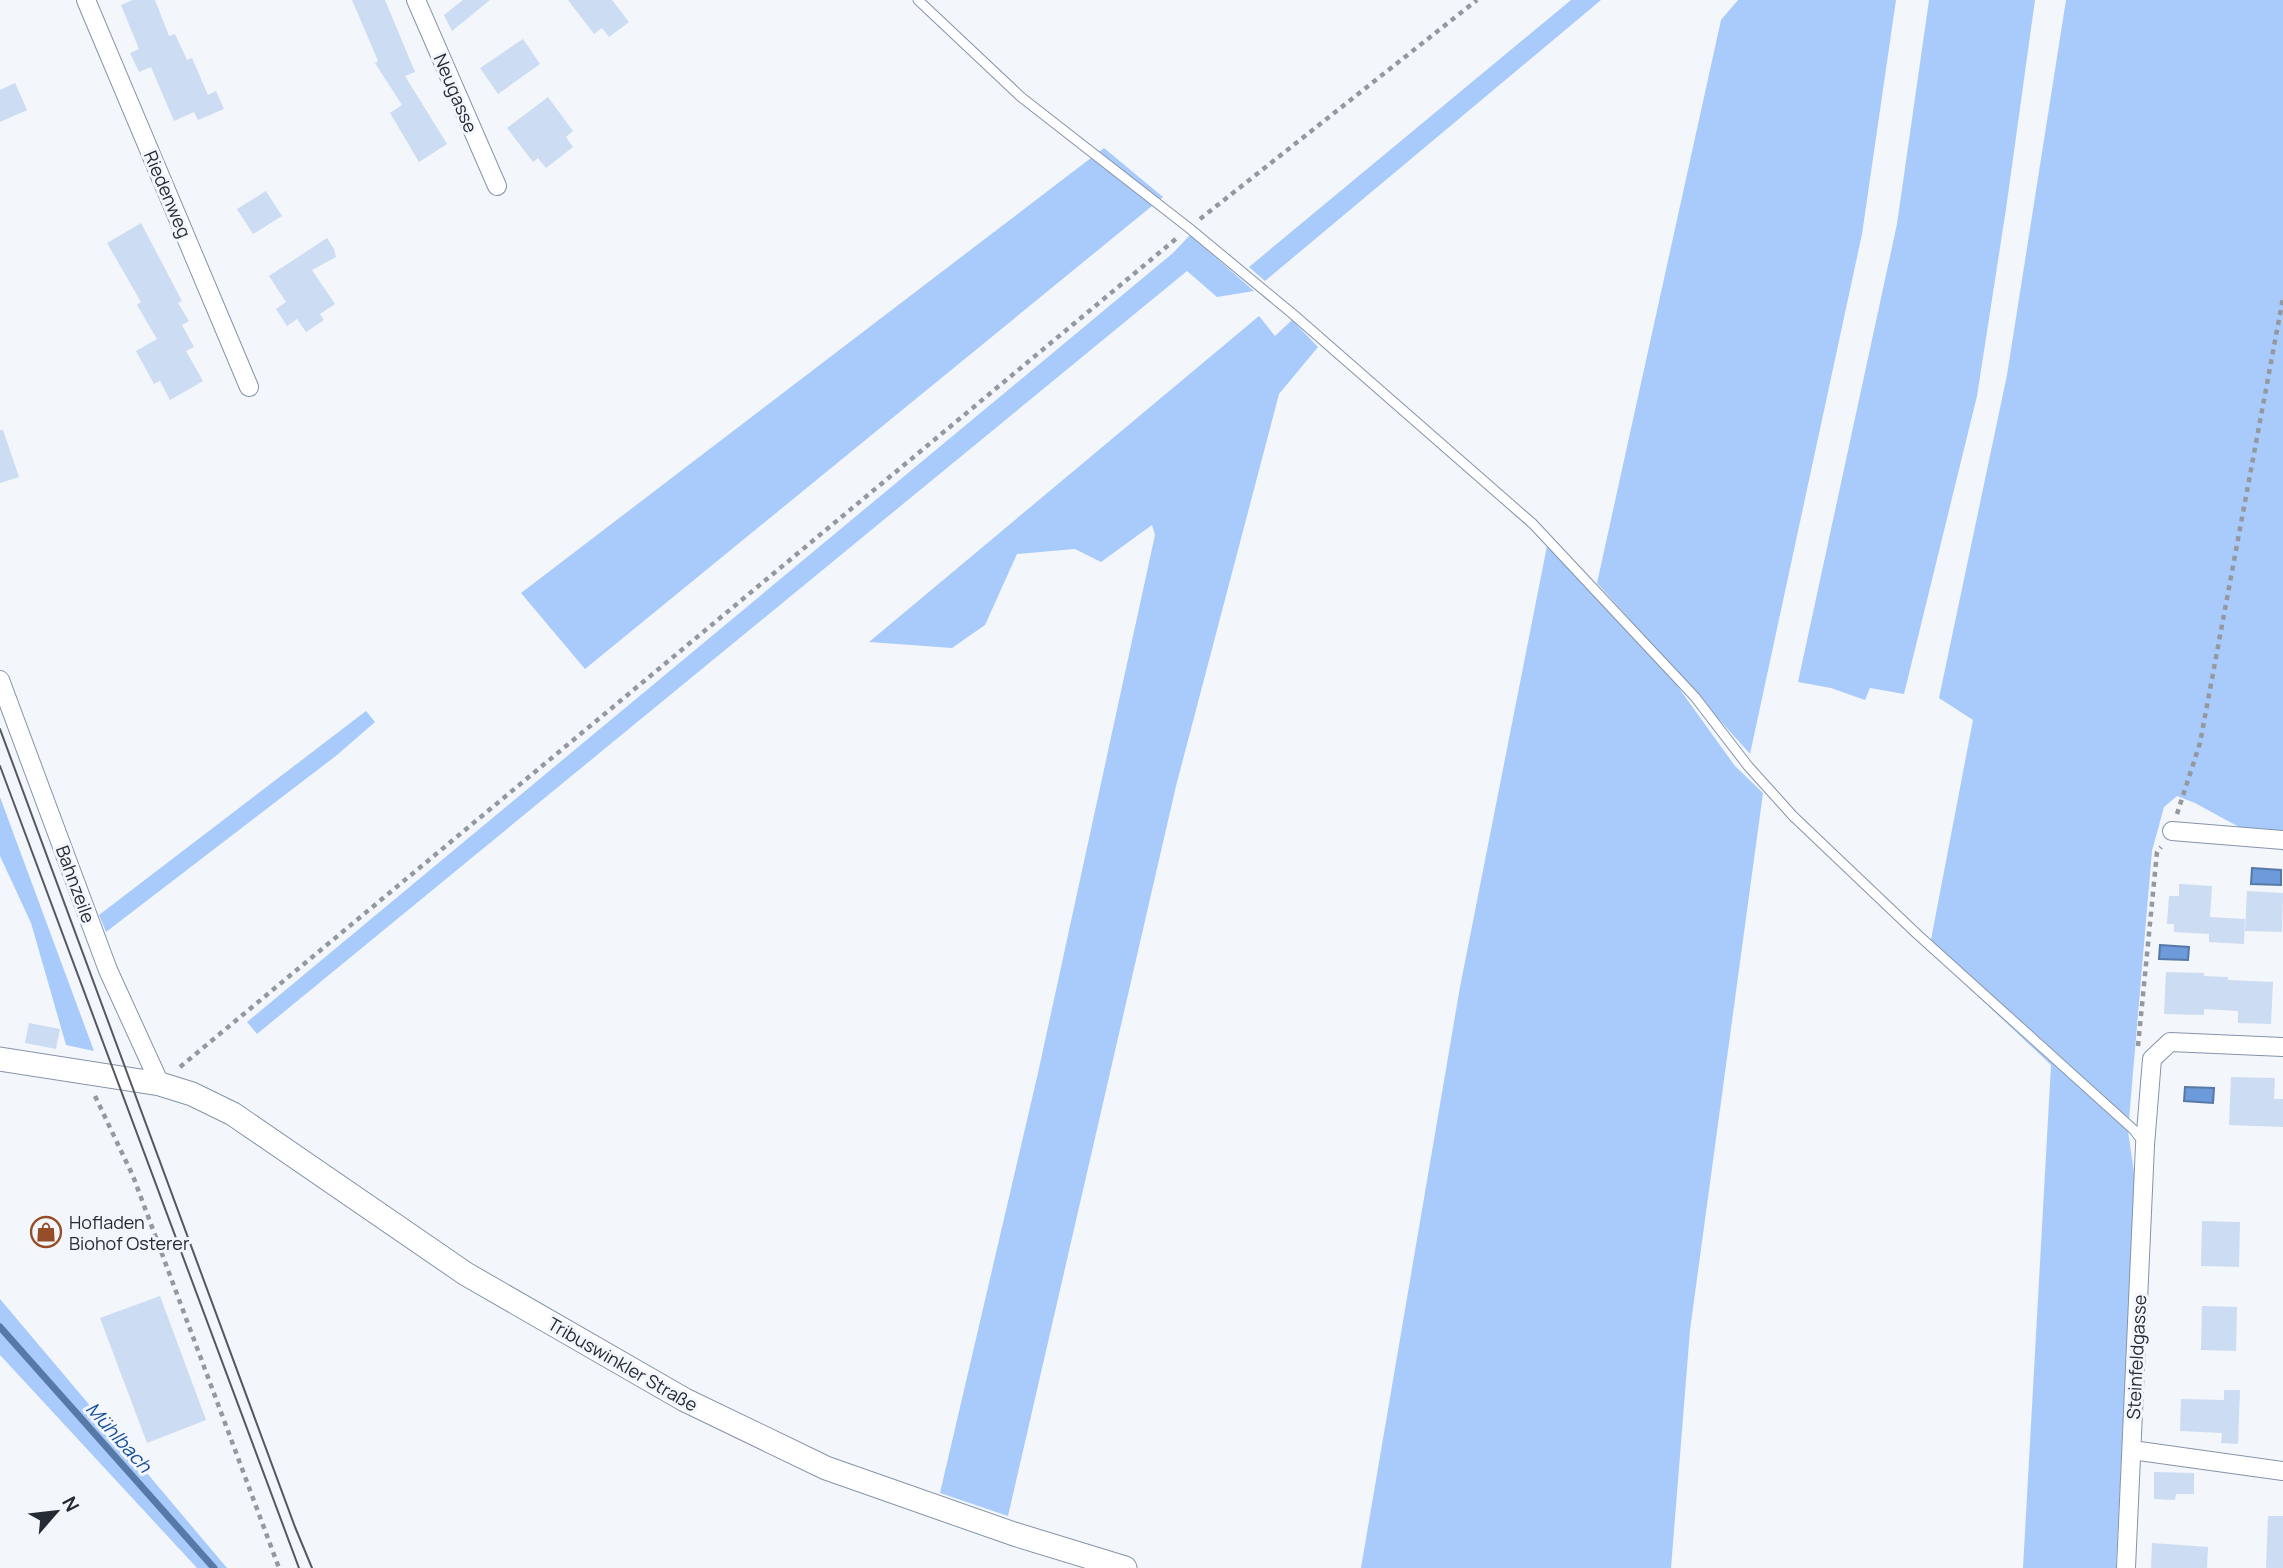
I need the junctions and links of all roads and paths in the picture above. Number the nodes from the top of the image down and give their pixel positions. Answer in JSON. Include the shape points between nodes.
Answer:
{"nodes":[{"id":1,"x":86,"y":0,"type":"edge"},
{"id":2,"x":416,"y":0,"type":"edge"},
{"id":3,"x":918,"y":0,"type":"edge"},
{"id":4,"x":1477,"y":0,"type":"edge"},
{"id":5,"x":497,"y":186,"type":"dead end"},
{"id":6,"x":1189,"y":228,"type":"junction"},
{"id":7,"x":2283,"y":298,"type":"edge"},
{"id":8,"x":249,"y":387,"type":"dead end"},
{"id":9,"x":0,"y":680,"type":"edge"},
{"id":10,"x":2172,"y":831,"type":"junction"},
{"id":11,"x":2283,"y":840,"type":"edge"},
{"id":12,"x":2283,"y":1047,"type":"edge"},
{"id":13,"x":2138,"y":1052,"type":"dead end"},
{"id":14,"x":0,"y":1059,"type":"edge"},
{"id":15,"x":84,"y":1074,"type":"junction"},
{"id":16,"x":160,"y":1084,"type":"junction"},
{"id":17,"x":2145,"y":1145,"type":"junction"},
{"id":18,"x":2132,"y":1450,"type":"junction"},
{"id":19,"x":2283,"y":1471,"type":"edge"},
{"id":20,"x":279,"y":1568,"type":"edge"},
{"id":21,"x":1125,"y":1568,"type":"edge"},
{"id":22,"x":2126,"y":1568,"type":"edge"}],
"edges":[{"from":1,"to":8,"type":"street","name":"Riedenweg"},
{"from":2,"to":5,"type":"street","name":"Neugasse"},
{"from":3,"to":6,"type":"lane","via":[[1021,97]]},
{"from":4,"to":6,"type":"path"},
{"from":6,"to":16,"type":"path"},
{"from":6,"to":17,"type":"lane","via":[[1533,524],[1695,697],[1793,816]]},
{"from":7,"to":10,"type":"path","via":[[2200,743]]},
{"from":9,"to":16,"type":"street","name":"Bahnzeile","via":[[108,970]]},
{"from":10,"to":11,"type":"street"},
{"from":10,"to":13,"type":"path","via":[[2157,852]]},
{"from":12,"to":17,"type":"street","name":"Steinfeldgasse","via":[[2170,1042],[2152,1059]]},
{"from":14,"to":15,"type":"street","name":"Tribuswinkler Straße"},
{"from":15,"to":16,"type":"street","name":"Tribuswinkler Straße"},
{"from":15,"to":20,"type":"path","via":[[133,1176]]},
{"from":16,"to":21,"type":"street","name":"Tribuswinkler Straße","via":[[233,1114],[466,1273],[685,1400],[826,1468]]},
{"from":17,"to":18,"type":"street","name":"Steinfeldgasse"},
{"from":18,"to":19,"type":"street"},
{"from":18,"to":22,"type":"street","name":"Steinfeldgasse"}]}
